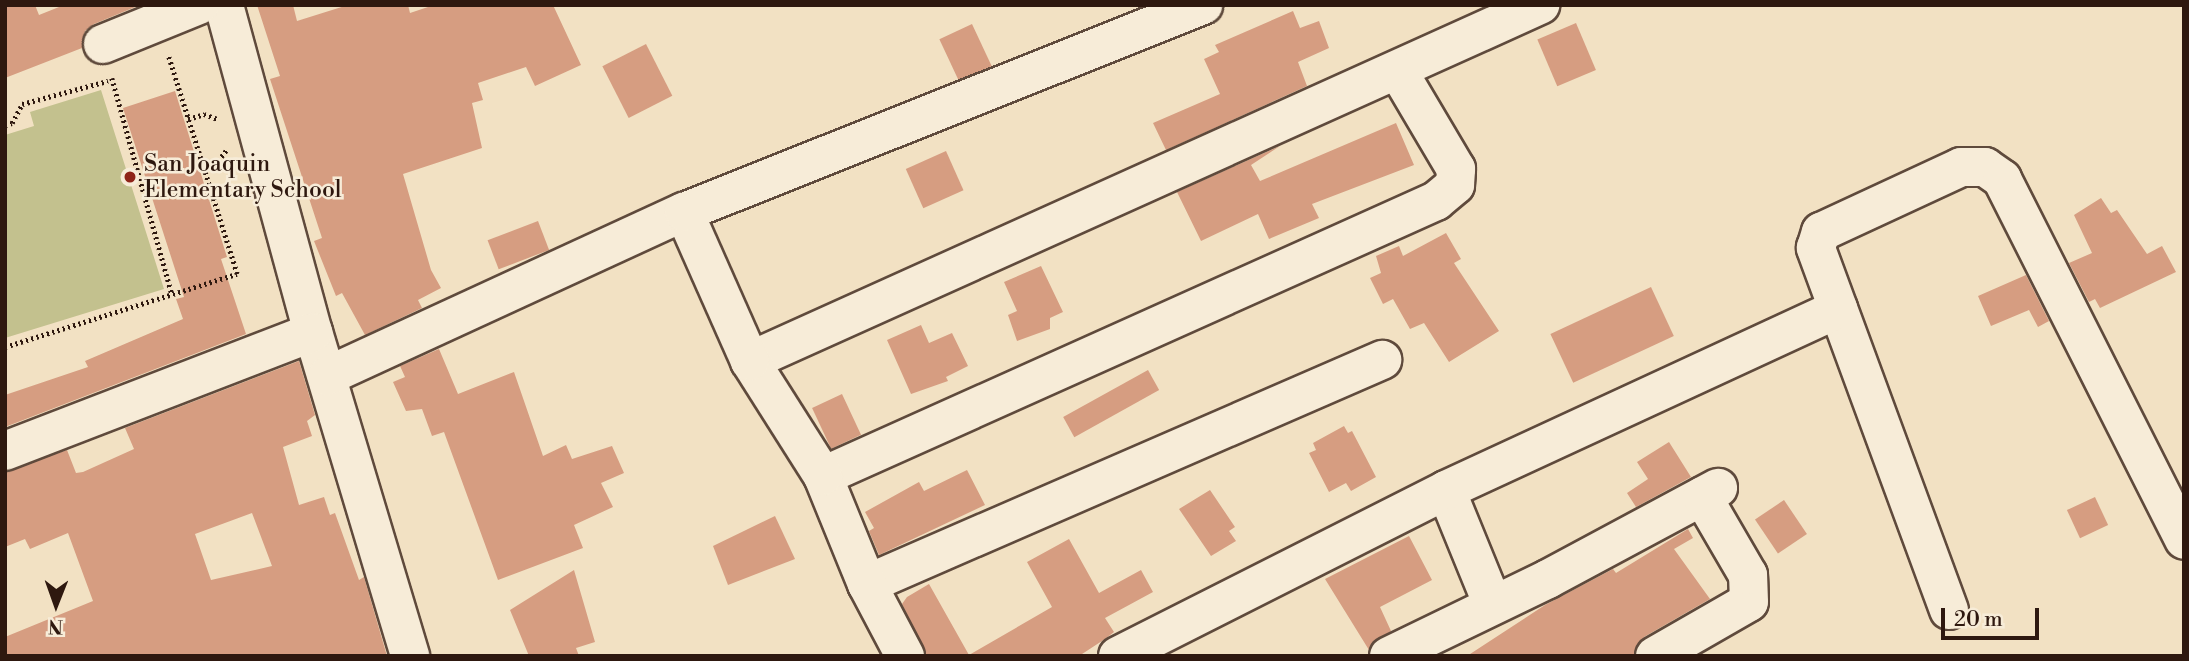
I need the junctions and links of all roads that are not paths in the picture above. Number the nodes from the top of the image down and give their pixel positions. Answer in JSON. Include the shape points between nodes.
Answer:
{"nodes":[{"id":1,"x":199,"y":5,"type":"edge"},
{"id":2,"x":224,"y":5,"type":"edge"},
{"id":3,"x":1203,"y":5,"type":"edge"},
{"id":4,"x":1540,"y":5,"type":"edge"},
{"id":5,"x":103,"y":44,"type":"road end"},
{"id":6,"x":1398,"y":71,"type":"junction"},
{"id":7,"x":684,"y":212,"type":"junction"},
{"id":8,"x":1838,"y":309,"type":"junction"},
{"id":9,"x":313,"y":332,"type":"junction"},
{"id":10,"x":750,"y":360,"type":"junction"},
{"id":11,"x":1381,"y":360,"type":"dead end"},
{"id":12,"x":327,"y":376,"type":"junction"},
{"id":13,"x":5,"y":452,"type":"edge"},
{"id":14,"x":823,"y":476,"type":"junction"},
{"id":15,"x":1446,"y":490,"type":"junction"},
{"id":16,"x":2184,"y":541,"type":"edge"},
{"id":17,"x":867,"y":584,"type":"junction"},
{"id":18,"x":1492,"y":603,"type":"junction"},
{"id":19,"x":1949,"y":610,"type":"dead end"},
{"id":20,"x":410,"y":656,"type":"edge"},
{"id":21,"x":905,"y":656,"type":"edge"},
{"id":22,"x":1118,"y":656,"type":"edge"},
{"id":23,"x":1390,"y":656,"type":"edge"},
{"id":24,"x":1656,"y":656,"type":"edge"}],
"edges":[{"from":1,"to":5,"type":"street"},
{"from":2,"to":9,"type":"street"},
{"from":3,"to":7,"type":"street"},
{"from":4,"to":6,"type":"street"},
{"from":6,"to":10,"type":"street"},
{"from":6,"to":14,"type":"street","via":[[1456,169],[1455,185],[1436,201]]},
{"from":7,"to":10,"type":"street"},
{"from":7,"to":12,"type":"street"},
{"from":8,"to":15,"type":"street"},
{"from":8,"to":16,"type":"street","via":[[1816,248],[1821,232],[1961,167],[1985,167],[2002,179]]},
{"from":8,"to":19,"type":"street"},
{"from":9,"to":12,"type":"street"},
{"from":9,"to":13,"type":"street"},
{"from":10,"to":14,"type":"street"},
{"from":11,"to":17,"type":"street"},
{"from":12,"to":20,"type":"street"},
{"from":14,"to":17,"type":"street"},
{"from":15,"to":18,"type":"street"},
{"from":15,"to":22,"type":"street"},
{"from":17,"to":21,"type":"street"},
{"from":18,"to":23,"type":"street"},
{"from":18,"to":24,"type":"street","via":[[1548,579],[1710,492],[1748,575],[1749,602]]}]}
